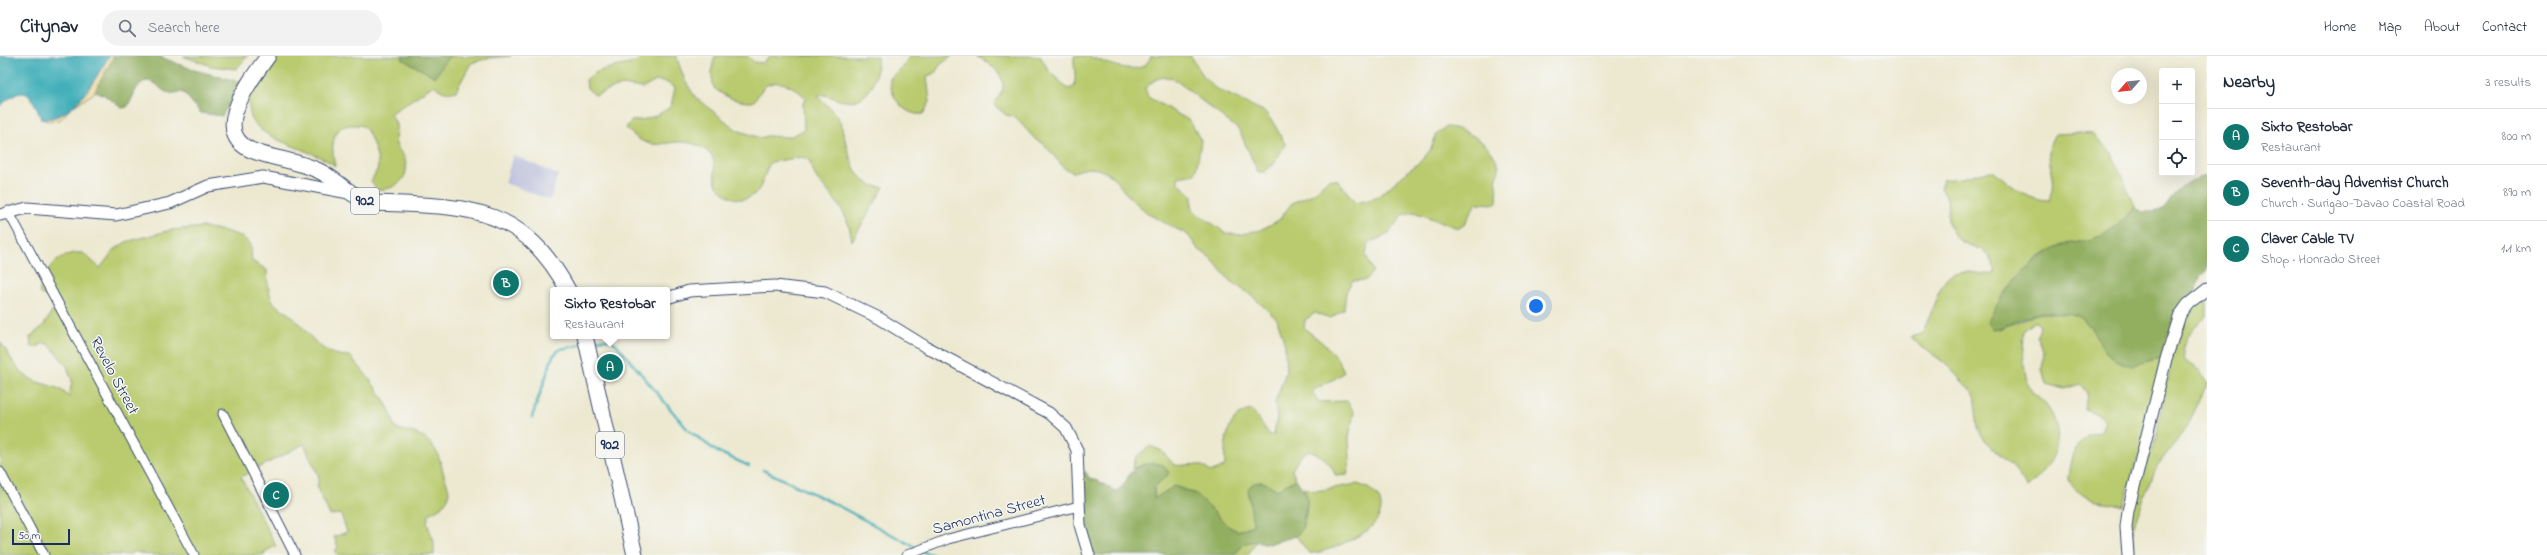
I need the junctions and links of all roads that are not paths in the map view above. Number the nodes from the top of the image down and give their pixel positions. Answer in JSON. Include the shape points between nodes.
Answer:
{"nodes":[{"id":1,"x":268,"y":56,"type":"edge"},
{"id":2,"x":349,"y":193,"type":"junction"},
{"id":3,"x":4,"y":213,"type":"edge"},
{"id":4,"x":566,"y":287,"type":"edge"},
{"id":5,"x":2207,"y":290,"type":"edge"},
{"id":6,"x":670,"y":297,"type":"edge"},
{"id":7,"x":586,"y":339,"type":"edge"},
{"id":8,"x":224,"y":414,"type":"dead end"},
{"id":9,"x":0,"y":472,"type":"edge"},
{"id":10,"x":1079,"y":506,"type":"junction"},
{"id":11,"x":44,"y":555,"type":"edge"},
{"id":12,"x":194,"y":555,"type":"edge"},
{"id":13,"x":295,"y":555,"type":"edge"},
{"id":14,"x":635,"y":555,"type":"edge"},
{"id":15,"x":907,"y":555,"type":"edge"},
{"id":16,"x":1089,"y":555,"type":"edge"},
{"id":17,"x":2128,"y":555,"type":"edge"}],
"edges":[{"from":1,"to":2,"type":"highway","number":"902","via":[[238,101],[233,115],[232,122],[239,139],[254,152],[287,158],[319,170]]},
{"from":2,"to":3,"type":"street","via":[[263,177],[208,186],[170,202],[116,215],[27,208]]},
{"from":2,"to":4,"type":"highway","number":"902","via":[[375,203],[458,206],[504,222],[535,244]]},
{"from":3,"to":12,"type":"street","name":"Revelo Street"},
{"from":5,"to":17,"type":"street","via":[[2188,304],[2180,315],[2166,359],[2128,511]]},
{"from":6,"to":10,"type":"street","via":[[690,291],[775,286],[825,292],[849,302],[1058,420],[1066,428],[1077,450]]},
{"from":7,"to":14,"type":"highway","number":"902"},
{"from":8,"to":13,"type":"street"},
{"from":9,"to":11,"type":"street"},
{"from":10,"to":15,"type":"street","name":"Samontina Street","via":[[948,539]]},
{"from":10,"to":16,"type":"street","via":[[1080,525]]}]}
